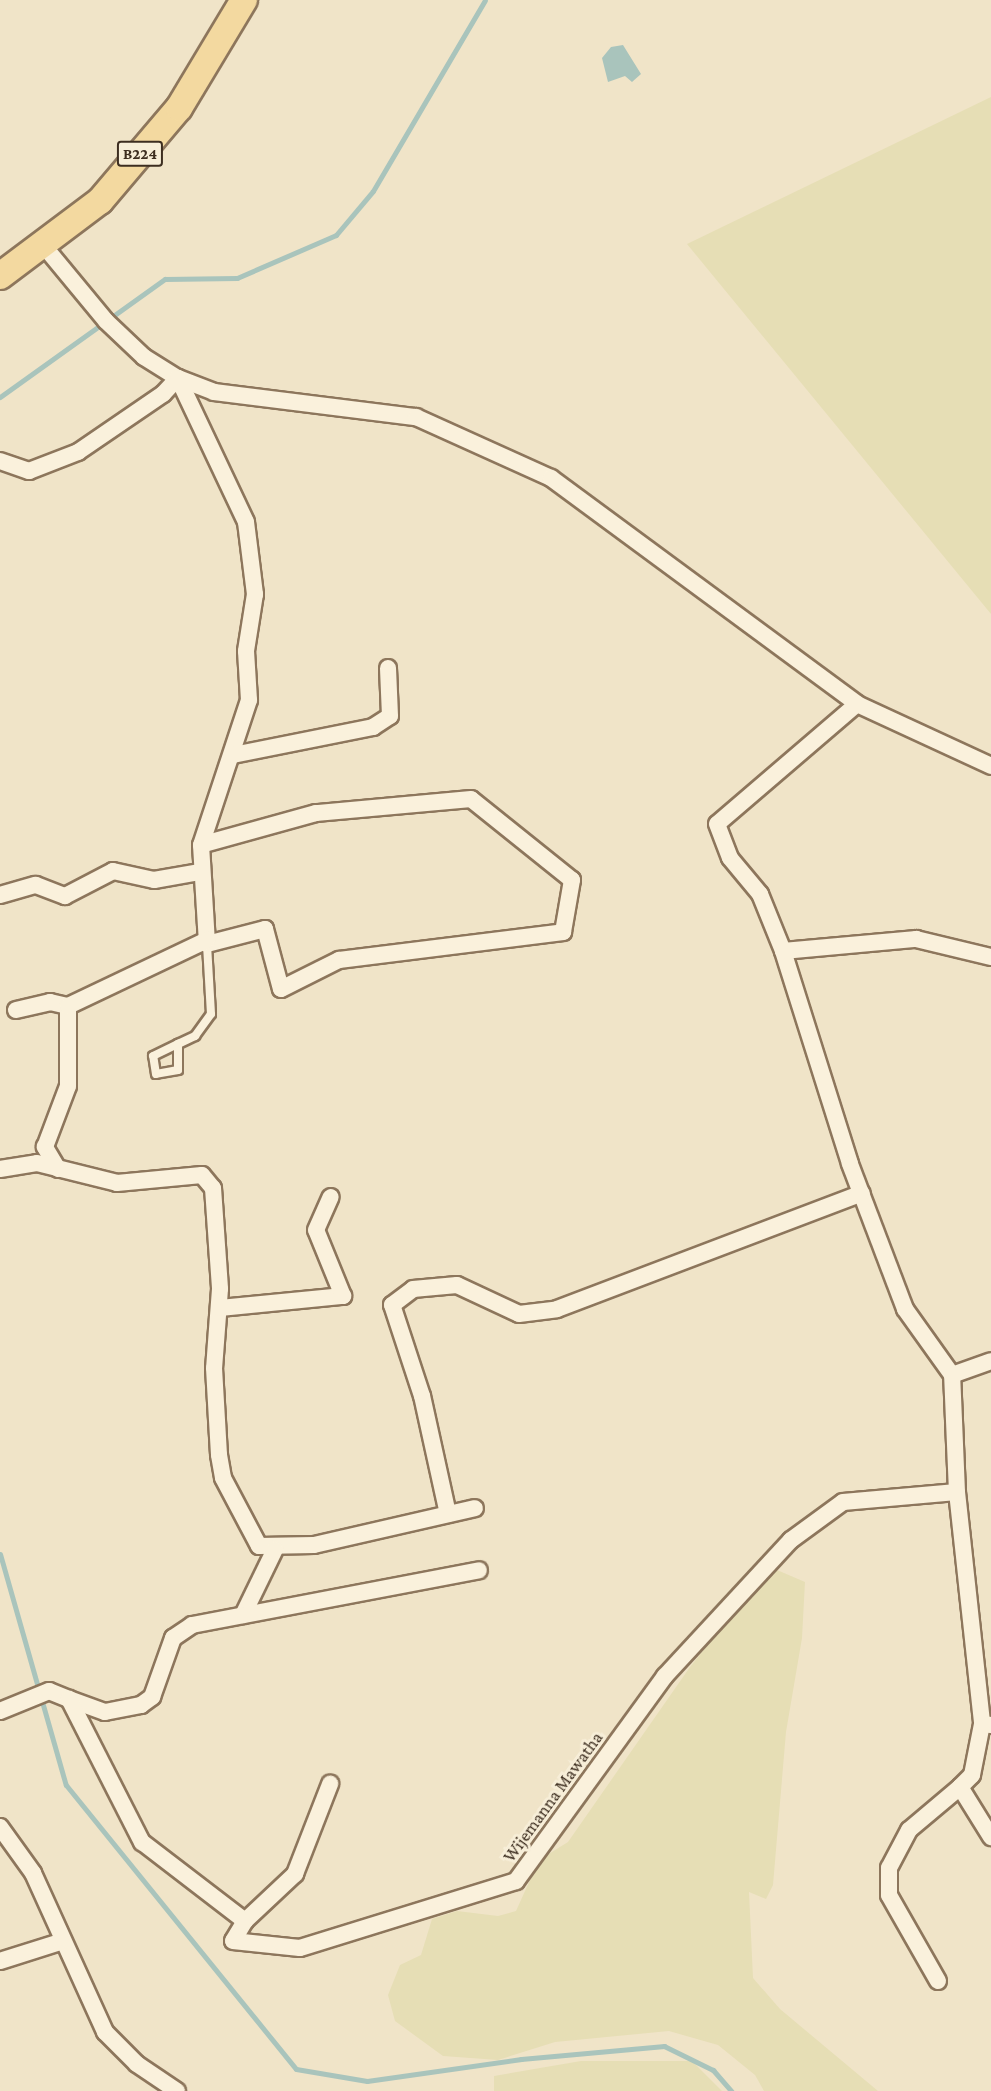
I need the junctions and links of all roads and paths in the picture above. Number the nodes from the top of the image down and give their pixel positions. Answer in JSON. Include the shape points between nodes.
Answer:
{"nodes":[{"id":1,"x":244,"y":0,"type":"edge"},
{"id":2,"x":44,"y":246,"type":"junction"},
{"id":3,"x":0,"y":276,"type":"edge"},
{"id":4,"x":178,"y":378,"type":"junction"},
{"id":5,"x":0,"y":461,"type":"edge"},
{"id":6,"x":388,"y":668,"type":"dead end"},
{"id":7,"x":857,"y":704,"type":"junction"},
{"id":8,"x":233,"y":755,"type":"junction"},
{"id":9,"x":991,"y":766,"type":"edge"},
{"id":10,"x":201,"y":844,"type":"junction"},
{"id":11,"x":200,"y":872,"type":"junction"},
{"id":12,"x":0,"y":895,"type":"edge"},
{"id":13,"x":207,"y":942,"type":"junction"},
{"id":14,"x":783,"y":951,"type":"junction"},
{"id":15,"x":991,"y":957,"type":"edge"},
{"id":16,"x":68,"y":1006,"type":"junction"},
{"id":17,"x":16,"y":1010,"type":"dead end"},
{"id":18,"x":178,"y":1044,"type":"dead end"},
{"id":19,"x":0,"y":1169,"type":"edge"},
{"id":20,"x":58,"y":1169,"type":"junction"},
{"id":21,"x":862,"y":1194,"type":"junction"},
{"id":22,"x":331,"y":1197,"type":"dead end"},
{"id":23,"x":220,"y":1308,"type":"junction"},
{"id":24,"x":991,"y":1361,"type":"edge"},
{"id":25,"x":952,"y":1375,"type":"junction"},
{"id":26,"x":957,"y":1492,"type":"junction"},
{"id":27,"x":475,"y":1508,"type":"dead end"},
{"id":28,"x":448,"y":1514,"type":"junction"},
{"id":29,"x":275,"y":1549,"type":"junction"},
{"id":30,"x":478,"y":1570,"type":"dead end"},
{"id":31,"x":243,"y":1616,"type":"junction"},
{"id":32,"x":69,"y":1699,"type":"junction"},
{"id":33,"x":0,"y":1711,"type":"edge"},
{"id":34,"x":986,"y":1725,"type":"edge"},
{"id":35,"x":330,"y":1784,"type":"dead end"},
{"id":36,"x":960,"y":1787,"type":"junction"},
{"id":37,"x":0,"y":1827,"type":"edge"},
{"id":38,"x":991,"y":1837,"type":"edge"},
{"id":39,"x":245,"y":1921,"type":"junction"},
{"id":40,"x":63,"y":1941,"type":"junction"},
{"id":41,"x":0,"y":1961,"type":"edge"},
{"id":42,"x":938,"y":1981,"type":"dead end"},
{"id":43,"x":177,"y":2091,"type":"edge"}],
"edges":[{"from":1,"to":2,"type":"main road","number":"B224","via":[[179,108],[100,201]]},
{"from":2,"to":3,"type":"main road","number":"B224"},
{"from":2,"to":4,"type":"street","via":[[106,321],[144,357]]},
{"from":4,"to":5,"type":"street","via":[[163,394],[78,452],[29,471]]},
{"from":4,"to":7,"type":"street","via":[[214,392],[416,417],[551,478]]},
{"from":4,"to":8,"type":"street","via":[[246,522],[255,594],[246,651],[249,700]]},
{"from":6,"to":8,"type":"street","via":[[390,716],[373,727]]},
{"from":7,"to":9,"type":"street"},
{"from":7,"to":14,"type":"street","via":[[717,824],[730,858],[760,894]]},
{"from":8,"to":10,"type":"street"},
{"from":10,"to":11,"type":"street"},
{"from":10,"to":13,"type":"street","via":[[316,813],[471,799],[572,880],[563,932],[339,960],[281,989],[265,929]]},
{"from":11,"to":12,"type":"street","via":[[154,880],[113,871],[65,896],[36,885]]},
{"from":11,"to":13,"type":"street"},
{"from":13,"to":16,"type":"street"},
{"from":13,"to":18,"type":"lane","via":[[211,1014],[195,1036]]},
{"from":14,"to":15,"type":"street","via":[[916,939]]},
{"from":14,"to":21,"type":"street"},
{"from":16,"to":17,"type":"street","via":[[50,1002]]},
{"from":16,"to":20,"type":"street","via":[[68,1086],[45,1147]]},
{"from":19,"to":20,"type":"street","via":[[37,1163]]},
{"from":20,"to":23,"type":"street","via":[[117,1183],[202,1175],[213,1188]]},
{"from":21,"to":25,"type":"street","via":[[905,1309]]},
{"from":21,"to":28,"type":"street","via":[[557,1309],[519,1314],[457,1285],[413,1289],[392,1305],[422,1396]]},
{"from":22,"to":23,"type":"street","via":[[316,1230],[343,1296]]},
{"from":23,"to":29,"type":"street","via":[[214,1368],[223,1478],[259,1546]]},
{"from":24,"to":25,"type":"street"},
{"from":25,"to":26,"type":"street"},
{"from":26,"to":34,"type":"street"},
{"from":26,"to":39,"type":"street","name":"Wijemanna Mawatha","via":[[843,1502],[791,1540],[665,1676],[516,1881],[300,1948],[233,1941]]},
{"from":27,"to":28,"type":"street"},
{"from":28,"to":29,"type":"street"},
{"from":29,"to":31,"type":"street"},
{"from":30,"to":31,"type":"street"},
{"from":31,"to":32,"type":"street","via":[[192,1625],[173,1638],[152,1697],[141,1705],[105,1712]]},
{"from":32,"to":33,"type":"street","via":[[49,1691]]},
{"from":32,"to":39,"type":"street","via":[[142,1842]]},
{"from":34,"to":36,"type":"street","via":[[972,1775]]},
{"from":35,"to":39,"type":"street","via":[[295,1874]]},
{"from":36,"to":38,"type":"street"},
{"from":36,"to":42,"type":"street","via":[[909,1830],[889,1868],[889,1895]]},
{"from":37,"to":40,"type":"street","via":[[33,1873]]},
{"from":40,"to":41,"type":"street"},
{"from":40,"to":43,"type":"street","via":[[105,2032],[137,2064]]}]}
